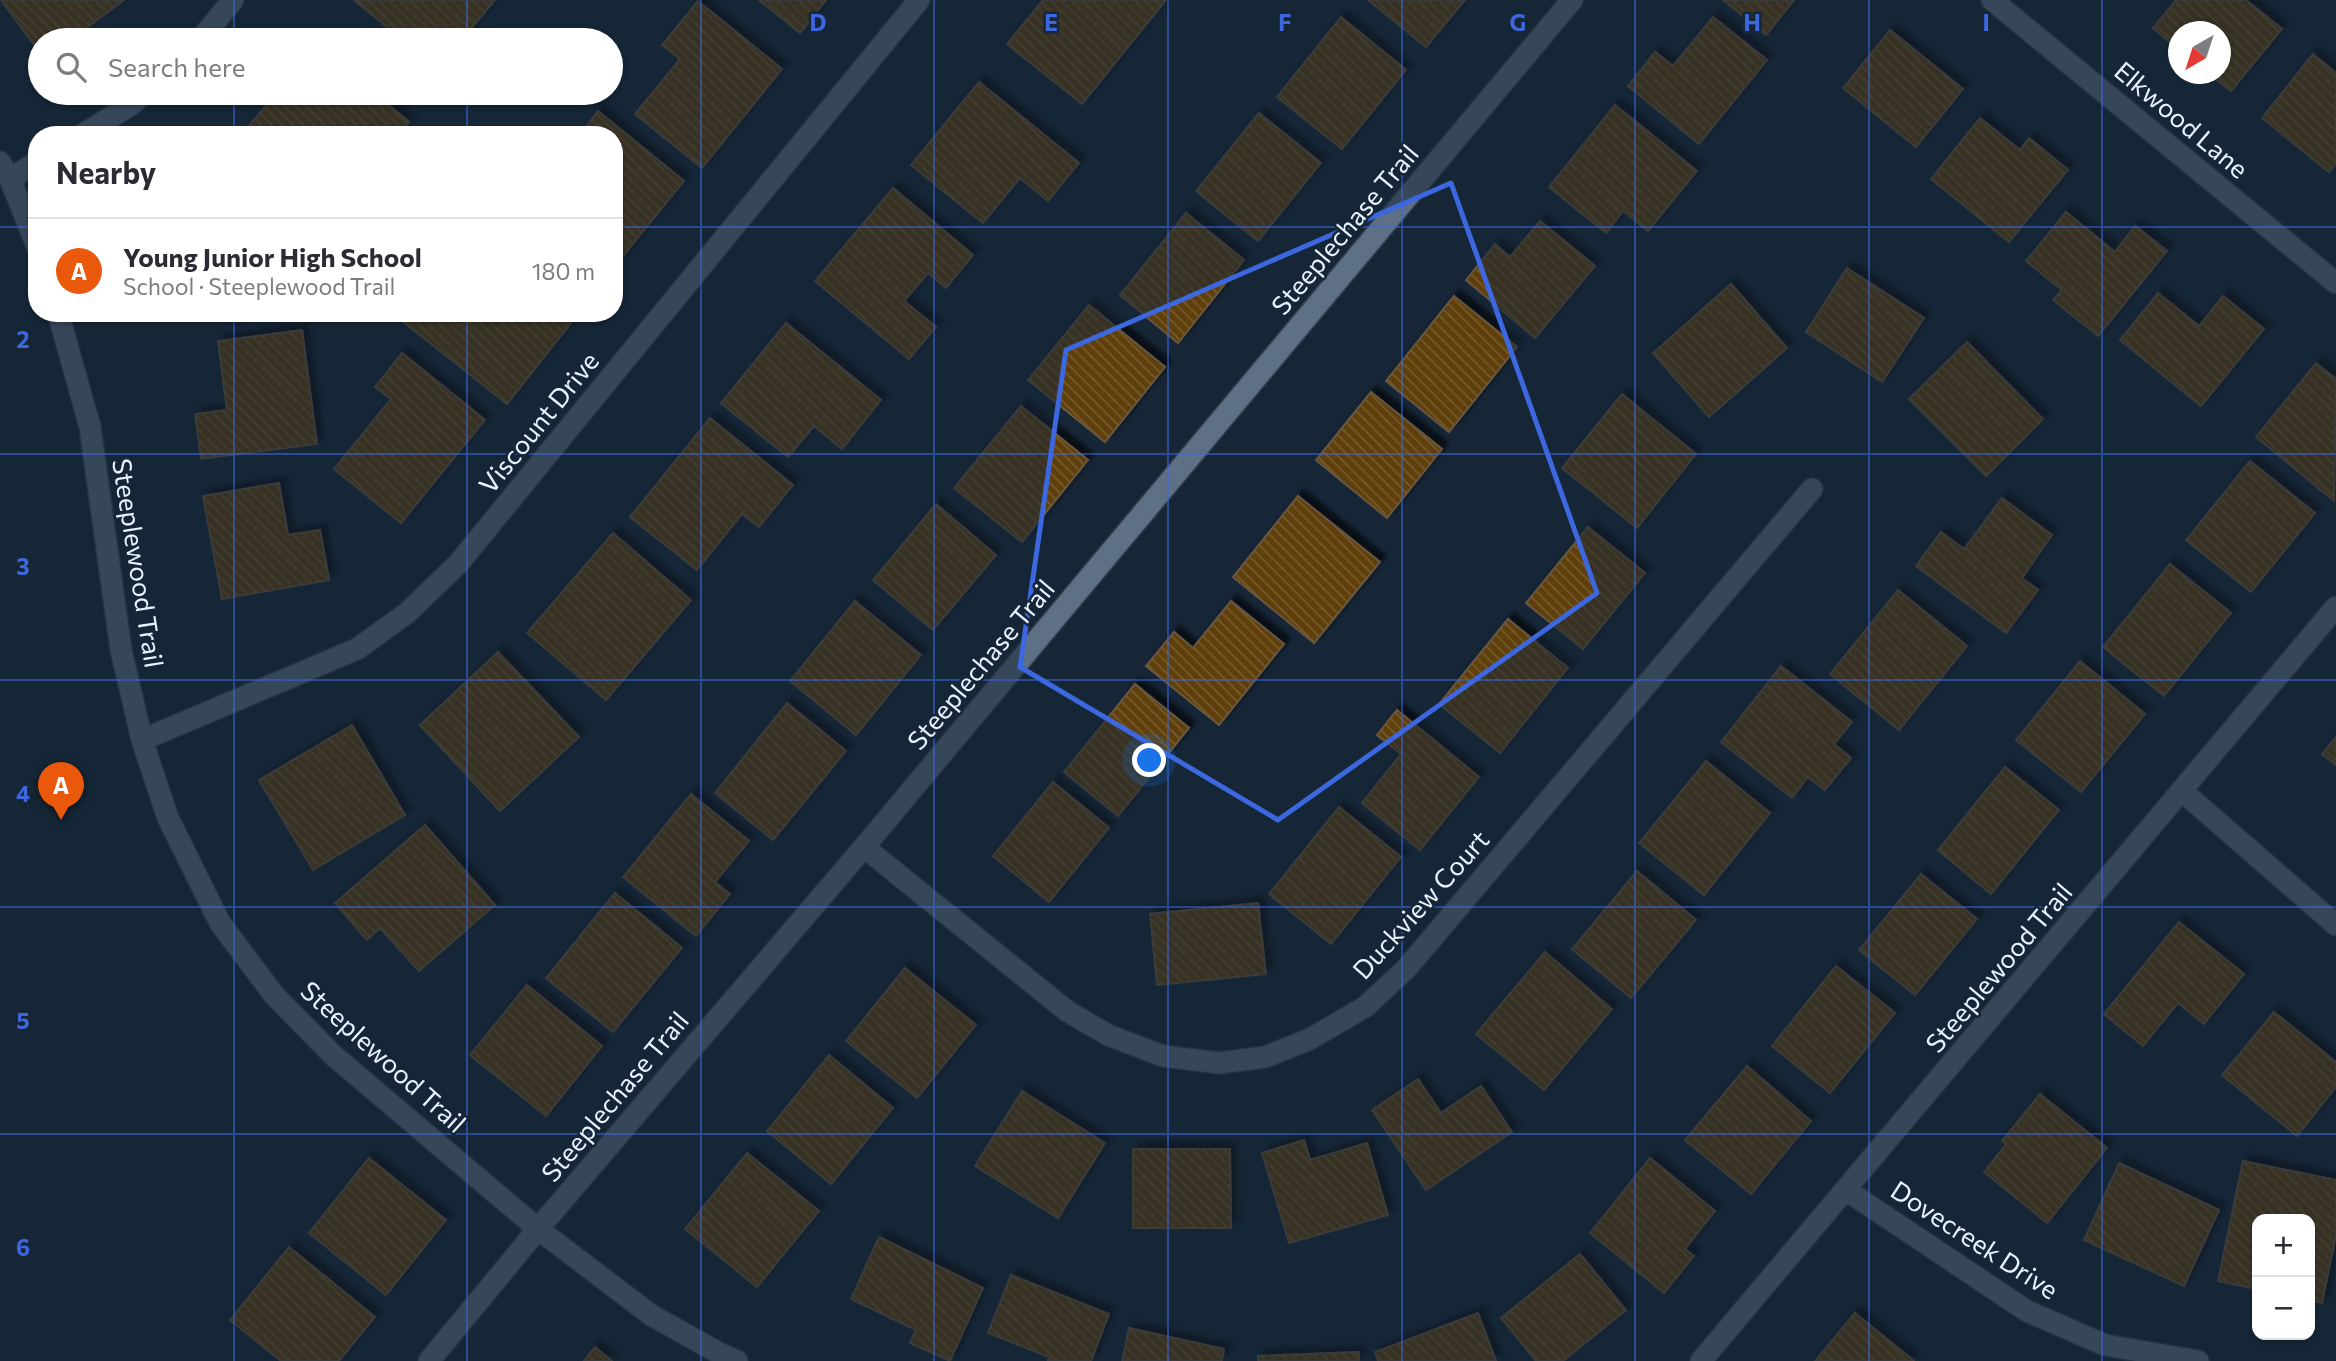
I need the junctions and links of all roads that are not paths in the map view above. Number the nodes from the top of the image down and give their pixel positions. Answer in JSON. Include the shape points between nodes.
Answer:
{"nodes":[{"id":1,"x":233,"y":0,"type":"edge"},
{"id":2,"x":919,"y":0,"type":"edge"},
{"id":3,"x":1572,"y":0,"type":"edge"},
{"id":4,"x":1992,"y":0,"type":"edge"},
{"id":5,"x":210,"y":28,"type":"edge"},
{"id":6,"x":130,"y":105,"type":"edge"},
{"id":7,"x":97,"y":126,"type":"edge"},
{"id":8,"x":28,"y":164,"type":"edge"},
{"id":9,"x":5,"y":170,"type":"edge"},
{"id":10,"x":28,"y":225,"type":"edge"},
{"id":11,"x":2336,"y":283,"type":"edge"},
{"id":12,"x":61,"y":322,"type":"edge"},
{"id":13,"x":1812,"y":489,"type":"dead end"},
{"id":14,"x":2336,"y":607,"type":"edge"},
{"id":15,"x":142,"y":740,"type":"junction"},
{"id":16,"x":2182,"y":791,"type":"junction"},
{"id":17,"x":864,"y":847,"type":"junction"},
{"id":18,"x":2336,"y":925,"type":"edge"},
{"id":19,"x":1846,"y":1190,"type":"junction"},
{"id":20,"x":538,"y":1229,"type":"junction"},
{"id":21,"x":429,"y":1361,"type":"edge"},
{"id":22,"x":737,"y":1361,"type":"edge"},
{"id":23,"x":1701,"y":1361,"type":"edge"},
{"id":24,"x":2198,"y":1361,"type":"edge"}],
"edges":[{"from":1,"to":5,"type":"street"},
{"from":2,"to":15,"type":"street","name":"Viscount Drive","via":[[458,564],[408,613],[357,649]]},
{"from":3,"to":17,"type":"street","name":"Steeplechase Trail"},
{"from":4,"to":11,"type":"street","name":"Elkwood Lane"},
{"from":6,"to":7,"type":"street"},
{"from":8,"to":9,"type":"street"},
{"from":9,"to":10,"type":"street"},
{"from":12,"to":15,"type":"street","name":"Steeplewood Trail","via":[[90,427],[121,650]]},
{"from":13,"to":17,"type":"street","name":"Duckview Court","via":[[1406,968],[1365,1007],[1310,1039],[1265,1057],[1219,1063],[1163,1056],[1108,1035],[1067,1011]]},
{"from":14,"to":16,"type":"street","name":"Steeplewood Trail"},
{"from":15,"to":20,"type":"street","name":"Steeplewood Trail","via":[[168,818],[220,923],[274,995],[334,1056]]},
{"from":16,"to":18,"type":"street"},
{"from":16,"to":19,"type":"street","name":"Steeplewood Trail"},
{"from":17,"to":20,"type":"street","name":"Steeplechase Trail"},
{"from":19,"to":23,"type":"street","name":"Steeplewood Trail"},
{"from":19,"to":24,"type":"street","name":"Dovecreek Drive","via":[[2027,1311],[2105,1345]]},
{"from":20,"to":21,"type":"street","name":"Steeplechase Trail"},
{"from":20,"to":22,"type":"street","name":"Steeplewood Trail","via":[[651,1315]]}]}
